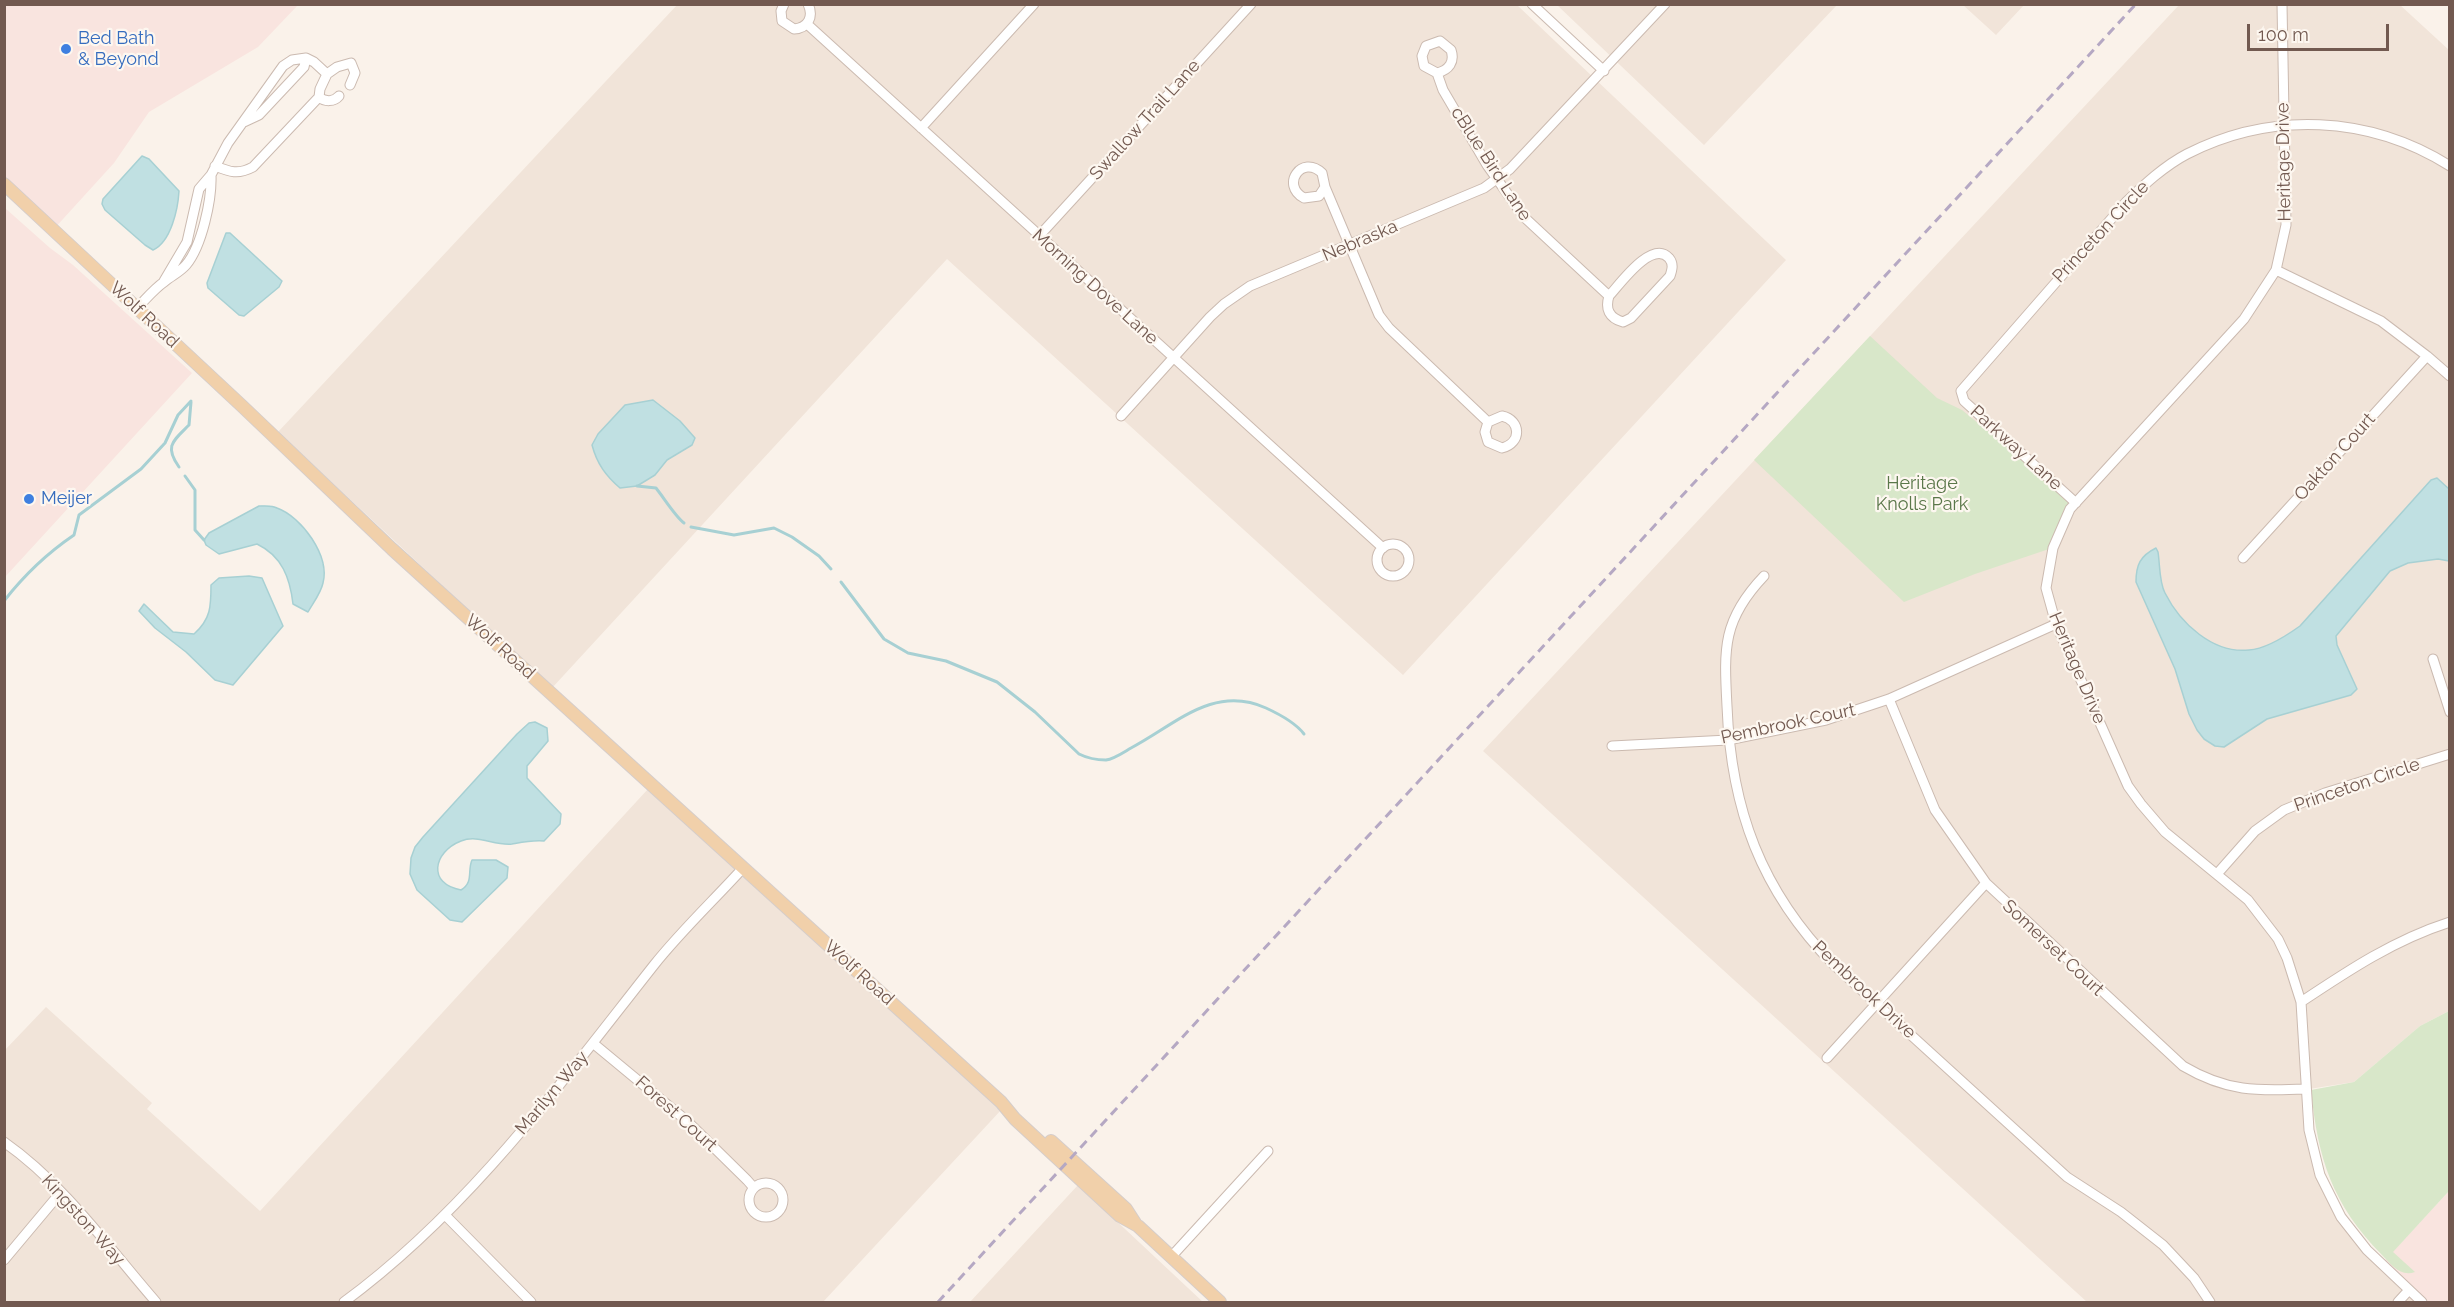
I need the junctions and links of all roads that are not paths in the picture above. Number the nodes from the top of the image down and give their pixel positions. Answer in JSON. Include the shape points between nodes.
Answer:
{"nodes":[{"id":1,"x":783,"y":4,"type":"edge"},
{"id":2,"x":808,"y":4,"type":"edge"},
{"id":3,"x":1251,"y":4,"type":"edge"},
{"id":4,"x":1532,"y":4,"type":"edge"},
{"id":5,"x":1665,"y":4,"type":"edge"},
{"id":6,"x":2282,"y":4,"type":"edge"},
{"id":7,"x":1028,"y":7,"type":"edge"},
{"id":8,"x":807,"y":24,"type":"junction"},
{"id":9,"x":306,"y":58,"type":"junction"},
{"id":10,"x":1604,"y":71,"type":"junction"},
{"id":11,"x":1437,"y":73,"type":"dead end"},
{"id":12,"x":327,"y":74,"type":"junction"},
{"id":13,"x":350,"y":85,"type":"dead end"},
{"id":14,"x":339,"y":96,"type":"dead end"},
{"id":15,"x":319,"y":97,"type":"junction"},
{"id":16,"x":244,"y":122,"type":"junction"},
{"id":17,"x":2283,"y":124,"type":"junction"},
{"id":18,"x":921,"y":128,"type":"junction"},
{"id":19,"x":2450,"y":166,"type":"edge"},
{"id":20,"x":213,"y":171,"type":"junction"},
{"id":21,"x":1498,"y":179,"type":"junction"},
{"id":22,"x":4,"y":184,"type":"edge"},
{"id":23,"x":1325,"y":188,"type":"dead end"},
{"id":24,"x":1039,"y":236,"type":"junction"},
{"id":25,"x":1350,"y":245,"type":"junction"},
{"id":26,"x":2276,"y":270,"type":"junction"},
{"id":27,"x":1609,"y":296,"type":"junction"},
{"id":28,"x":137,"y":308,"type":"junction"},
{"id":29,"x":2427,"y":356,"type":"junction"},
{"id":30,"x":1173,"y":358,"type":"junction"},
{"id":31,"x":2450,"y":376,"type":"edge"},
{"id":32,"x":1961,"y":391,"type":"joint"},
{"id":33,"x":1120,"y":416,"type":"dead end"},
{"id":34,"x":1488,"y":422,"type":"dead end"},
{"id":35,"x":2076,"y":502,"type":"junction"},
{"id":36,"x":1383,"y":549,"type":"dead end"},
{"id":37,"x":2243,"y":558,"type":"dead end"},
{"id":38,"x":1764,"y":576,"type":"dead end"},
{"id":39,"x":2056,"y":624,"type":"junction"},
{"id":40,"x":2433,"y":659,"type":"dead end"},
{"id":41,"x":1889,"y":699,"type":"junction"},
{"id":42,"x":2450,"y":712,"type":"edge"},
{"id":43,"x":1728,"y":740,"type":"junction"},
{"id":44,"x":1612,"y":746,"type":"dead end"},
{"id":45,"x":2450,"y":753,"type":"edge"},
{"id":46,"x":743,"y":868,"type":"junction"},
{"id":47,"x":2217,"y":874,"type":"junction"},
{"id":48,"x":1986,"y":883,"type":"junction"},
{"id":49,"x":2450,"y":922,"type":"edge"},
{"id":50,"x":2301,"y":1002,"type":"junction"},
{"id":51,"x":1876,"y":1003,"type":"junction"},
{"id":52,"x":594,"y":1044,"type":"junction"},
{"id":53,"x":1827,"y":1058,"type":"dead end"},
{"id":54,"x":2305,"y":1089,"type":"junction"},
{"id":55,"x":4,"y":1142,"type":"edge"},
{"id":56,"x":1268,"y":1151,"type":"dead end"},
{"id":57,"x":753,"y":1188,"type":"dead end"},
{"id":58,"x":61,"y":1192,"type":"junction"},
{"id":59,"x":445,"y":1215,"type":"junction"},
{"id":60,"x":1171,"y":1257,"type":"junction"},
{"id":61,"x":4,"y":1260,"type":"edge"},
{"id":62,"x":2409,"y":1290,"type":"junction"},
{"id":63,"x":156,"y":1302,"type":"edge"},
{"id":64,"x":344,"y":1302,"type":"edge"},
{"id":65,"x":531,"y":1302,"type":"edge"},
{"id":66,"x":1220,"y":1302,"type":"edge"},
{"id":67,"x":2210,"y":1302,"type":"edge"},
{"id":68,"x":2398,"y":1302,"type":"edge"},
{"id":69,"x":2422,"y":1302,"type":"edge"}],
"edges":[{"from":1,"to":8,"type":"street","via":[[780,16],[786,25],[799,29]]},
{"from":2,"to":8,"type":"street","via":[[811,15]]},
{"from":3,"to":24,"type":"street","name":"Swallow Trail Lane"},
{"from":4,"to":10,"type":"street"},
{"from":5,"to":10,"type":"street","name":"Nebraska"},
{"from":6,"to":17,"type":"street","name":"Heritage Drive"},
{"from":7,"to":18,"type":"street"},
{"from":8,"to":18,"type":"street","name":"Morning Dove Lane"},
{"from":9,"to":12,"type":"street"},
{"from":9,"to":16,"type":"street","via":[[304,68],[259,115]]},
{"from":9,"to":16,"type":"street","via":[[282,66]]},
{"from":10,"to":21,"type":"street","name":"Nebraska"},
{"from":11,"to":21,"type":"street","name":"cBlue Bird Lane","via":[[1443,90]]},
{"from":12,"to":13,"type":"street","via":[[351,63],[355,73]]},
{"from":12,"to":15,"type":"street"},
{"from":14,"to":15,"type":"street","via":[[329,101]]},
{"from":15,"to":20,"type":"street","via":[[253,167],[235,174]]},
{"from":16,"to":20,"type":"street"},
{"from":17,"to":19,"type":"street","name":"Princeton Circle","via":[[2372,133],[2407,144]]},
{"from":17,"to":26,"type":"street","name":"Heritage Drive","via":[[2286,225]]},
{"from":17,"to":32,"type":"street","name":"Princeton Circle","via":[[2254,129],[2195,151],[2149,180]]},
{"from":18,"to":24,"type":"street","name":"Morning Dove Lane"},
{"from":20,"to":28,"type":"street","via":[[200,189],[187,242],[164,281]]},
{"from":21,"to":25,"type":"street","name":"Nebraska"},
{"from":21,"to":27,"type":"street","name":"cBlue Bird Lane","via":[[1536,230]]},
{"from":22,"to":28,"type":"main road","name":"Wolf Road"},
{"from":23,"to":25,"type":"street"},
{"from":24,"to":30,"type":"street","name":"Morning Dove Lane"},
{"from":25,"to":30,"type":"street","name":"Nebraska","via":[[1250,286],[1224,304]]},
{"from":25,"to":34,"type":"street","via":[[1376,308],[1389,328]]},
{"from":26,"to":29,"type":"street","via":[[2381,321]]},
{"from":26,"to":35,"type":"street","name":"Heritage Drive","via":[[2244,319]]},
{"from":27,"to":27,"type":"street","name":"cBlue Bird Lane","via":[[1608,312],[1623,322],[1631,318],[1670,276],[1670,260],[1664,254],[1646,256]]},
{"from":28,"to":46,"type":"main road","name":"Wolf Road","via":[[392,549]]},
{"from":29,"to":31,"type":"street"},
{"from":29,"to":37,"type":"street","name":"Oakton Court"},
{"from":30,"to":33,"type":"street","name":"Nebraska"},
{"from":30,"to":36,"type":"street","name":"Morning Dove Lane"},
{"from":32,"to":35,"type":"street","name":"Parkway Lane","via":[[1964,401]]},
{"from":35,"to":39,"type":"street","name":"Heritage Drive","via":[[2053,548],[2046,588]]},
{"from":38,"to":43,"type":"street","name":"Pembrook Drive","via":[[1747,594],[1733,620],[1725,653]]},
{"from":39,"to":41,"type":"street","name":"Pembrook Court"},
{"from":39,"to":47,"type":"street","name":"Heritage Drive","via":[[2128,786],[2158,825]]},
{"from":40,"to":42,"type":"street"},
{"from":41,"to":43,"type":"street","name":"Pembrook Court","via":[[1826,720]]},
{"from":41,"to":48,"type":"street","name":"Somerset Court","via":[[1935,810]]},
{"from":43,"to":44,"type":"street","name":"Pembrook Court"},
{"from":43,"to":51,"type":"street","name":"Pembrook Drive","via":[[1742,815],[1773,887],[1820,951]]},
{"from":45,"to":47,"type":"street","name":"Princeton Circle","via":[[2284,810],[2255,831]]},
{"from":46,"to":52,"type":"street","name":"Marilyn Way","via":[[656,963]]},
{"from":46,"to":60,"type":"main road","name":"Wolf Road","via":[[1001,1102],[1020,1114],[1126,1209]]},
{"from":47,"to":50,"type":"street","name":"Heritage Drive","via":[[2248,900],[2271,927],[2287,958]]},
{"from":48,"to":51,"type":"street"},
{"from":48,"to":54,"type":"street","name":"Somerset Court","via":[[2183,1066],[2212,1081],[2253,1091]]},
{"from":49,"to":50,"type":"street","via":[[2376,953]]},
{"from":50,"to":54,"type":"street","name":"Heritage Drive"},
{"from":51,"to":53,"type":"street"},
{"from":51,"to":67,"type":"street","name":"Pembrook Drive","via":[[2067,1177],[2163,1245]]},
{"from":52,"to":57,"type":"street","name":"Forest Court","via":[[687,1121]]},
{"from":52,"to":59,"type":"street","name":"Marilyn Way"},
{"from":54,"to":62,"type":"street","name":"Heritage Drive","via":[[2309,1130],[2320,1175],[2336,1206],[2367,1250]]},
{"from":55,"to":58,"type":"street","name":"Kingston Way"},
{"from":56,"to":60,"type":"street"},
{"from":58,"to":61,"type":"street"},
{"from":58,"to":63,"type":"street","name":"Kingston Way"},
{"from":59,"to":64,"type":"street","name":"Marilyn Way"},
{"from":59,"to":65,"type":"street"},
{"from":60,"to":66,"type":"main road","name":"Wolf Road"},
{"from":62,"to":68,"type":"street"},
{"from":62,"to":69,"type":"street","name":"Heritage Drive"}]}
